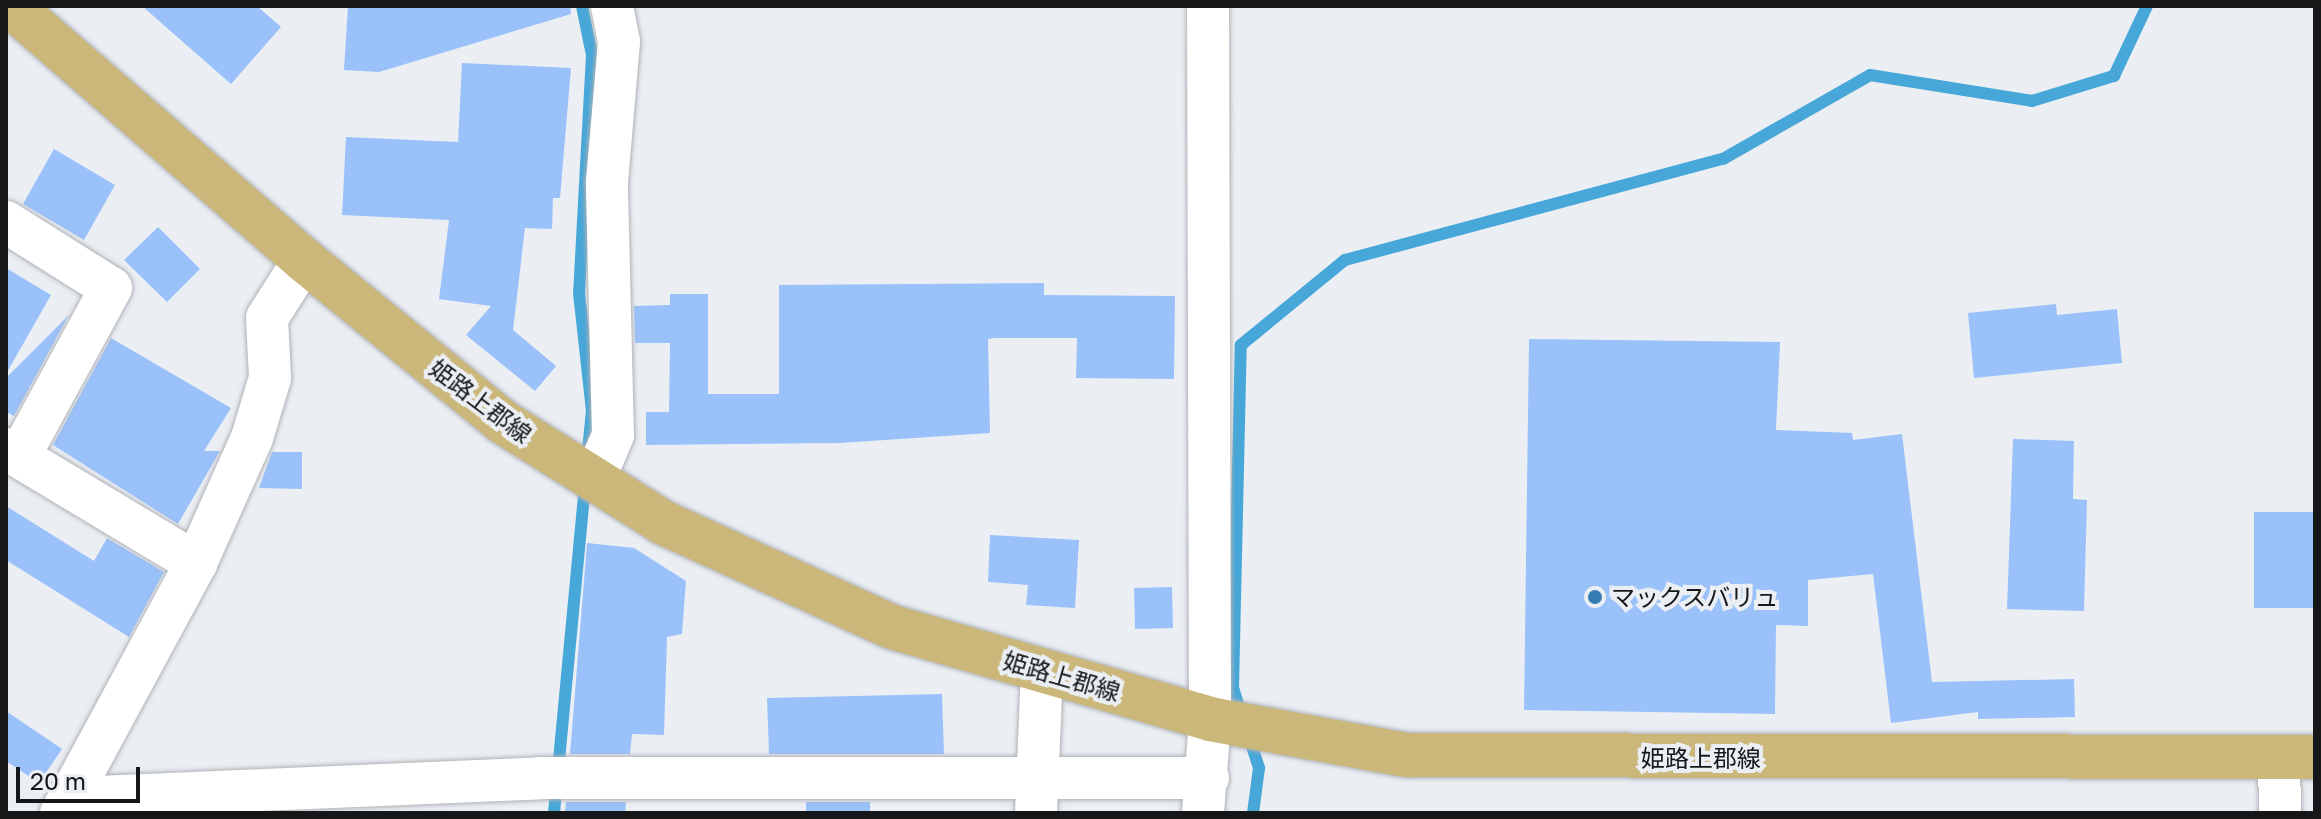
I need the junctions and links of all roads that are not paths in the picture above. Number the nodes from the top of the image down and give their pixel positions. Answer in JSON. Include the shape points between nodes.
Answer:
{"nodes":[{"id":1,"x":11,"y":6,"type":"edge"},
{"id":2,"x":612,"y":6,"type":"edge"},
{"id":3,"x":1208,"y":6,"type":"edge"},
{"id":4,"x":6,"y":222,"type":"edge"},
{"id":5,"x":304,"y":260,"type":"junction"},
{"id":6,"x":12,"y":453,"type":"edge"},
{"id":7,"x":594,"y":480,"type":"junction"},
{"id":8,"x":196,"y":563,"type":"junction"},
{"id":9,"x":1042,"y":670,"type":"junction"},
{"id":10,"x":1210,"y":719,"type":"junction"},
{"id":11,"x":2297,"y":757,"type":"edge"},
{"id":12,"x":1036,"y":796,"type":"edge"},
{"id":13,"x":1206,"y":796,"type":"edge"},
{"id":14,"x":642,"y":797,"type":"edge"},
{"id":15,"x":66,"y":806,"type":"edge"},
{"id":16,"x":2280,"y":813,"type":"edge"}],
"edges":[{"from":1,"to":5,"type":"main road","name":"姫路上郡線"},
{"from":2,"to":7,"type":"street","via":[[619,42],[607,182],[613,435]]},
{"from":3,"to":10,"type":"street"},
{"from":4,"to":6,"type":"street","via":[[111,288]]},
{"from":5,"to":7,"type":"main road","name":"姫路上郡線","via":[[503,422]]},
{"from":5,"to":8,"type":"street","via":[[267,318],[270,378],[252,438]]},
{"from":6,"to":8,"type":"street"},
{"from":7,"to":9,"type":"main road","name":"姫路上郡線","via":[[664,523],[892,627]]},
{"from":8,"to":15,"type":"street"},
{"from":9,"to":10,"type":"main road","name":"姫路上郡線"},
{"from":9,"to":12,"type":"street"},
{"from":10,"to":11,"type":"main road","name":"姫路上郡線","via":[[1407,755]]},
{"from":10,"to":13,"type":"street"},
{"from":11,"to":16,"type":"street"},
{"from":12,"to":13,"type":"street"},
{"from":12,"to":14,"type":"street"},
{"from":14,"to":15,"type":"street","via":[[557,779]]}]}
